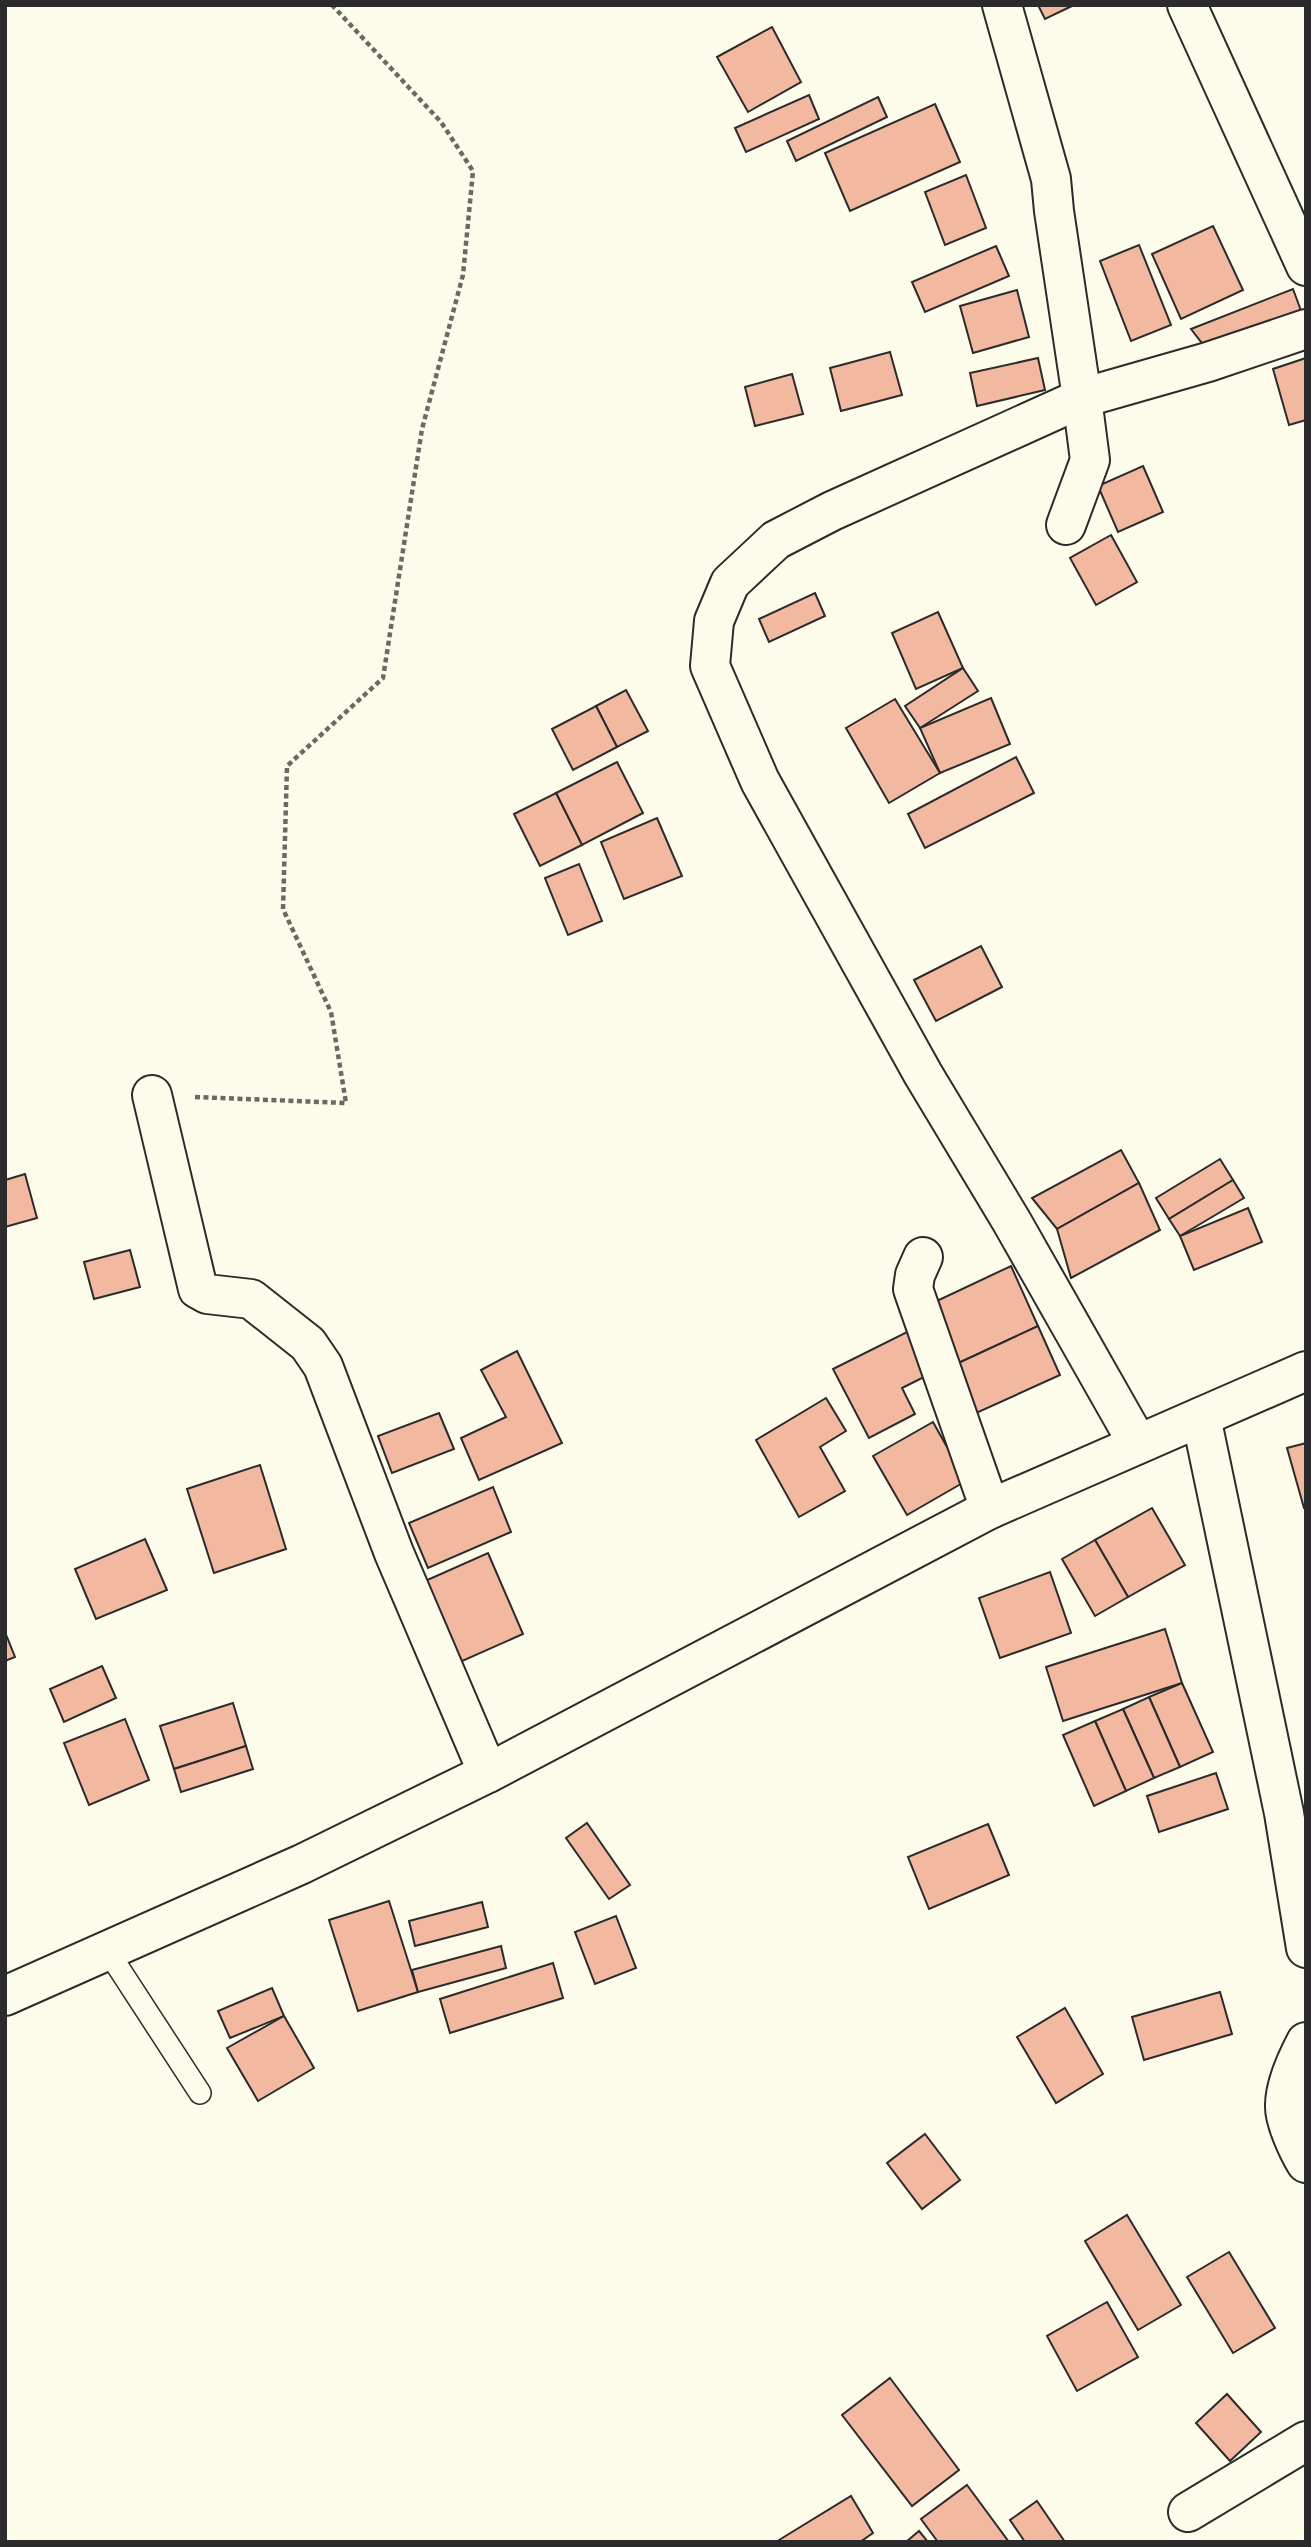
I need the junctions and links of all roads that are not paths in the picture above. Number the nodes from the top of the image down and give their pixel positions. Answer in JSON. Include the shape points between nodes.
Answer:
{"nodes":[{"id":1,"x":1002,"y":5,"type":"edge"},
{"id":2,"x":1187,"y":5,"type":"edge"},
{"id":3,"x":1306,"y":266,"type":"edge"},
{"id":4,"x":1306,"y":329,"type":"edge"},
{"id":5,"x":1082,"y":398,"type":"junction"},
{"id":6,"x":1066,"y":525,"type":"dead end"},
{"id":7,"x":152,"y":1095,"type":"road end"},
{"id":8,"x":923,"y":1257,"type":"dead end"},
{"id":9,"x":1306,"y":1371,"type":"edge"},
{"id":10,"x":1201,"y":1417,"type":"junction"},
{"id":11,"x":1138,"y":1444,"type":"junction"},
{"id":12,"x":990,"y":1509,"type":"junction"},
{"id":13,"x":488,"y":1773,"type":"junction"},
{"id":14,"x":1306,"y":1948,"type":"edge"},
{"id":15,"x":107,"y":1950,"type":"junction"},
{"id":16,"x":5,"y":1996,"type":"edge"},
{"id":17,"x":1306,"y":2042,"type":"edge"},
{"id":18,"x":200,"y":2093,"type":"dead end"},
{"id":19,"x":1306,"y":2163,"type":"edge"},
{"id":20,"x":1306,"y":2441,"type":"edge"},
{"id":21,"x":1188,"y":2512,"type":"dead end"}],
"edges":[{"from":1,"to":5,"type":"street","via":[[1051,179]]},
{"from":2,"to":3,"type":"street"},
{"from":4,"to":5,"type":"street"},
{"from":5,"to":6,"type":"street","via":[[1090,460]]},
{"from":5,"to":11,"type":"street","via":[[776,540],[730,583],[714,621],[710,666],[760,781],[923,1074]]},
{"from":7,"to":13,"type":"street","via":[[198,1289],[251,1299],[308,1344],[323,1366],[394,1553]]},
{"from":8,"to":12,"type":"street","via":[[913,1289]]},
{"from":9,"to":10,"type":"street"},
{"from":10,"to":11,"type":"street"},
{"from":10,"to":14,"type":"street","via":[[1284,1813]]},
{"from":11,"to":12,"type":"street"},
{"from":12,"to":13,"type":"street"},
{"from":13,"to":15,"type":"street","via":[[302,1864]]},
{"from":15,"to":16,"type":"street"},
{"from":15,"to":18,"type":"lane"},
{"from":17,"to":19,"type":"street","via":[[1284,2106]]},
{"from":20,"to":21,"type":"street"}]}
